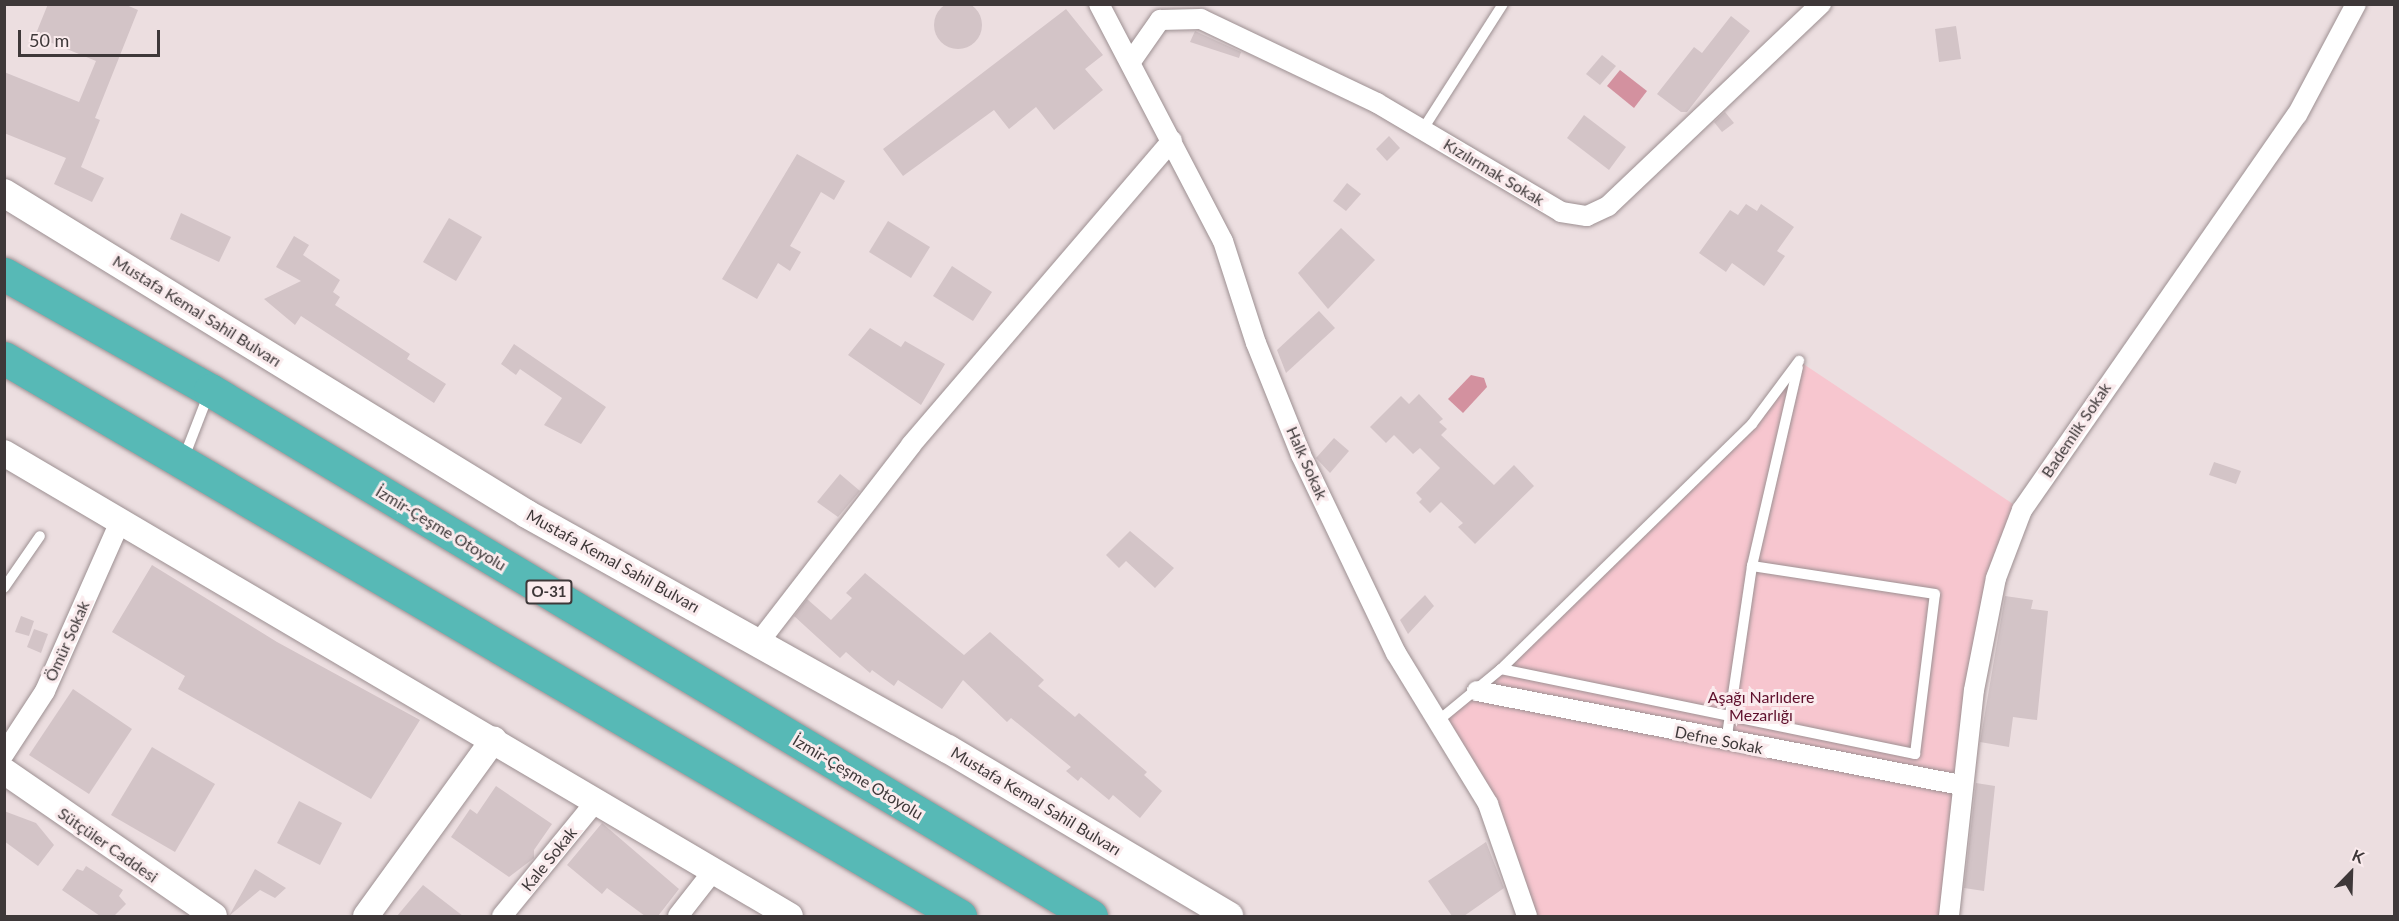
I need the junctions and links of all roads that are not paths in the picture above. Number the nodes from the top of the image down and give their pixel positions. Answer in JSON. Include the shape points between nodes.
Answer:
{"nodes":[{"id":1,"x":1099,"y":4,"type":"edge"},
{"id":2,"x":1503,"y":4,"type":"edge"},
{"id":3,"x":1821,"y":4,"type":"edge"},
{"id":4,"x":2356,"y":4,"type":"edge"},
{"id":5,"x":1132,"y":60,"type":"junction"},
{"id":6,"x":1423,"y":129,"type":"junction"},
{"id":7,"x":1172,"y":141,"type":"junction"},
{"id":8,"x":4,"y":193,"type":"edge"},
{"id":9,"x":4,"y":274,"type":"edge"},
{"id":10,"x":4,"y":358,"type":"edge"},
{"id":11,"x":210,"y":390,"type":"junction"},
{"id":12,"x":4,"y":453,"type":"edge"},
{"id":13,"x":181,"y":464,"type":"junction"},
{"id":14,"x":120,"y":522,"type":"junction"},
{"id":15,"x":39,"y":536,"type":"dead end"},
{"id":16,"x":1752,"y":566,"type":"junction"},
{"id":17,"x":4,"y":588,"type":"edge"},
{"id":18,"x":759,"y":642,"type":"junction"},
{"id":19,"x":1501,"y":669,"type":"junction"},
{"id":20,"x":1477,"y":691,"type":"junction"},
{"id":21,"x":1731,"y":717,"type":"junction"},
{"id":22,"x":1439,"y":720,"type":"junction"},
{"id":23,"x":494,"y":739,"type":"junction"},
{"id":24,"x":1726,"y":742,"type":"junction"},
{"id":25,"x":4,"y":754,"type":"edge"},
{"id":26,"x":4,"y":771,"type":"edge"},
{"id":27,"x":1961,"y":785,"type":"junction"},
{"id":28,"x":596,"y":801,"type":"junction"},
{"id":29,"x":714,"y":870,"type":"junction"},
{"id":30,"x":214,"y":916,"type":"edge"},
{"id":31,"x":366,"y":916,"type":"edge"},
{"id":32,"x":502,"y":916,"type":"edge"},
{"id":33,"x":678,"y":916,"type":"edge"},
{"id":34,"x":790,"y":916,"type":"edge"},
{"id":35,"x":960,"y":916,"type":"edge"},
{"id":36,"x":1090,"y":916,"type":"edge"},
{"id":37,"x":1229,"y":916,"type":"edge"},
{"id":38,"x":1527,"y":916,"type":"edge"},
{"id":39,"x":1949,"y":916,"type":"edge"}],
"edges":[{"from":1,"to":5,"type":"street","name":"Halk Sokak"},
{"from":2,"to":6,"type":"lane"},
{"from":3,"to":6,"type":"street","name":"Kızılırmak Sokak","via":[[1608,206],[1587,216],[1561,212]]},
{"from":4,"to":27,"type":"street","name":"Bademlik Sokak","via":[[2296,115],[2022,510],[1996,578]]},
{"from":5,"to":6,"type":"street","name":"Kızılırmak Sokak","via":[[1160,20],[1201,19]]},
{"from":5,"to":7,"type":"street","name":"Halk Sokak"},
{"from":7,"to":18,"type":"street","via":[[911,445]]},
{"from":7,"to":22,"type":"street","name":"Halk Sokak","via":[[1223,241],[1256,343],[1301,455],[1396,653]]},
{"from":8,"to":18,"type":"main road","name":"Mustafa Kemal Sahil Bulvarı","via":[[527,514]]},
{"from":9,"to":11,"type":"highway","name":"İzmir-Çeşme Otoyolu","number":"O-31"},
{"from":10,"to":13,"type":"highway"},
{"from":11,"to":13,"type":"lane"},
{"from":11,"to":36,"type":"highway","name":"İzmir-Çeşme Otoyolu","number":"O-31"},
{"from":12,"to":14,"type":"street"},
{"from":13,"to":35,"type":"highway"},
{"from":14,"to":23,"type":"street"},
{"from":14,"to":25,"type":"street","name":"Ömür Sokak","via":[[45,691]]},
{"from":15,"to":17,"type":"lane"},
{"from":16,"to":19,"type":"lane","via":[[1799,361],[1752,424]]},
{"from":16,"to":21,"type":"lane"},
{"from":16,"to":21,"type":"lane","via":[[1935,594],[1915,754]]},
{"from":18,"to":37,"type":"main road","name":"Mustafa Kemal Sahil Bulvarı"},
{"from":19,"to":20,"type":"lane"},
{"from":19,"to":21,"type":"lane"},
{"from":20,"to":22,"type":"lane"},
{"from":20,"to":24,"type":"street","name":"Defne Sokak"},
{"from":21,"to":24,"type":"lane"},
{"from":22,"to":38,"type":"street","name":"Halk Sokak","via":[[1488,804]]},
{"from":23,"to":28,"type":"street"},
{"from":23,"to":31,"type":"street"},
{"from":24,"to":27,"type":"street","name":"Defne Sokak"},
{"from":26,"to":30,"type":"street","name":"Sütçüler Caddesi"},
{"from":27,"to":39,"type":"street","name":"Bademlik Sokak"},
{"from":28,"to":29,"type":"street"},
{"from":28,"to":32,"type":"street","name":"Kale Sokak"},
{"from":29,"to":33,"type":"street"},
{"from":29,"to":34,"type":"street"}]}
